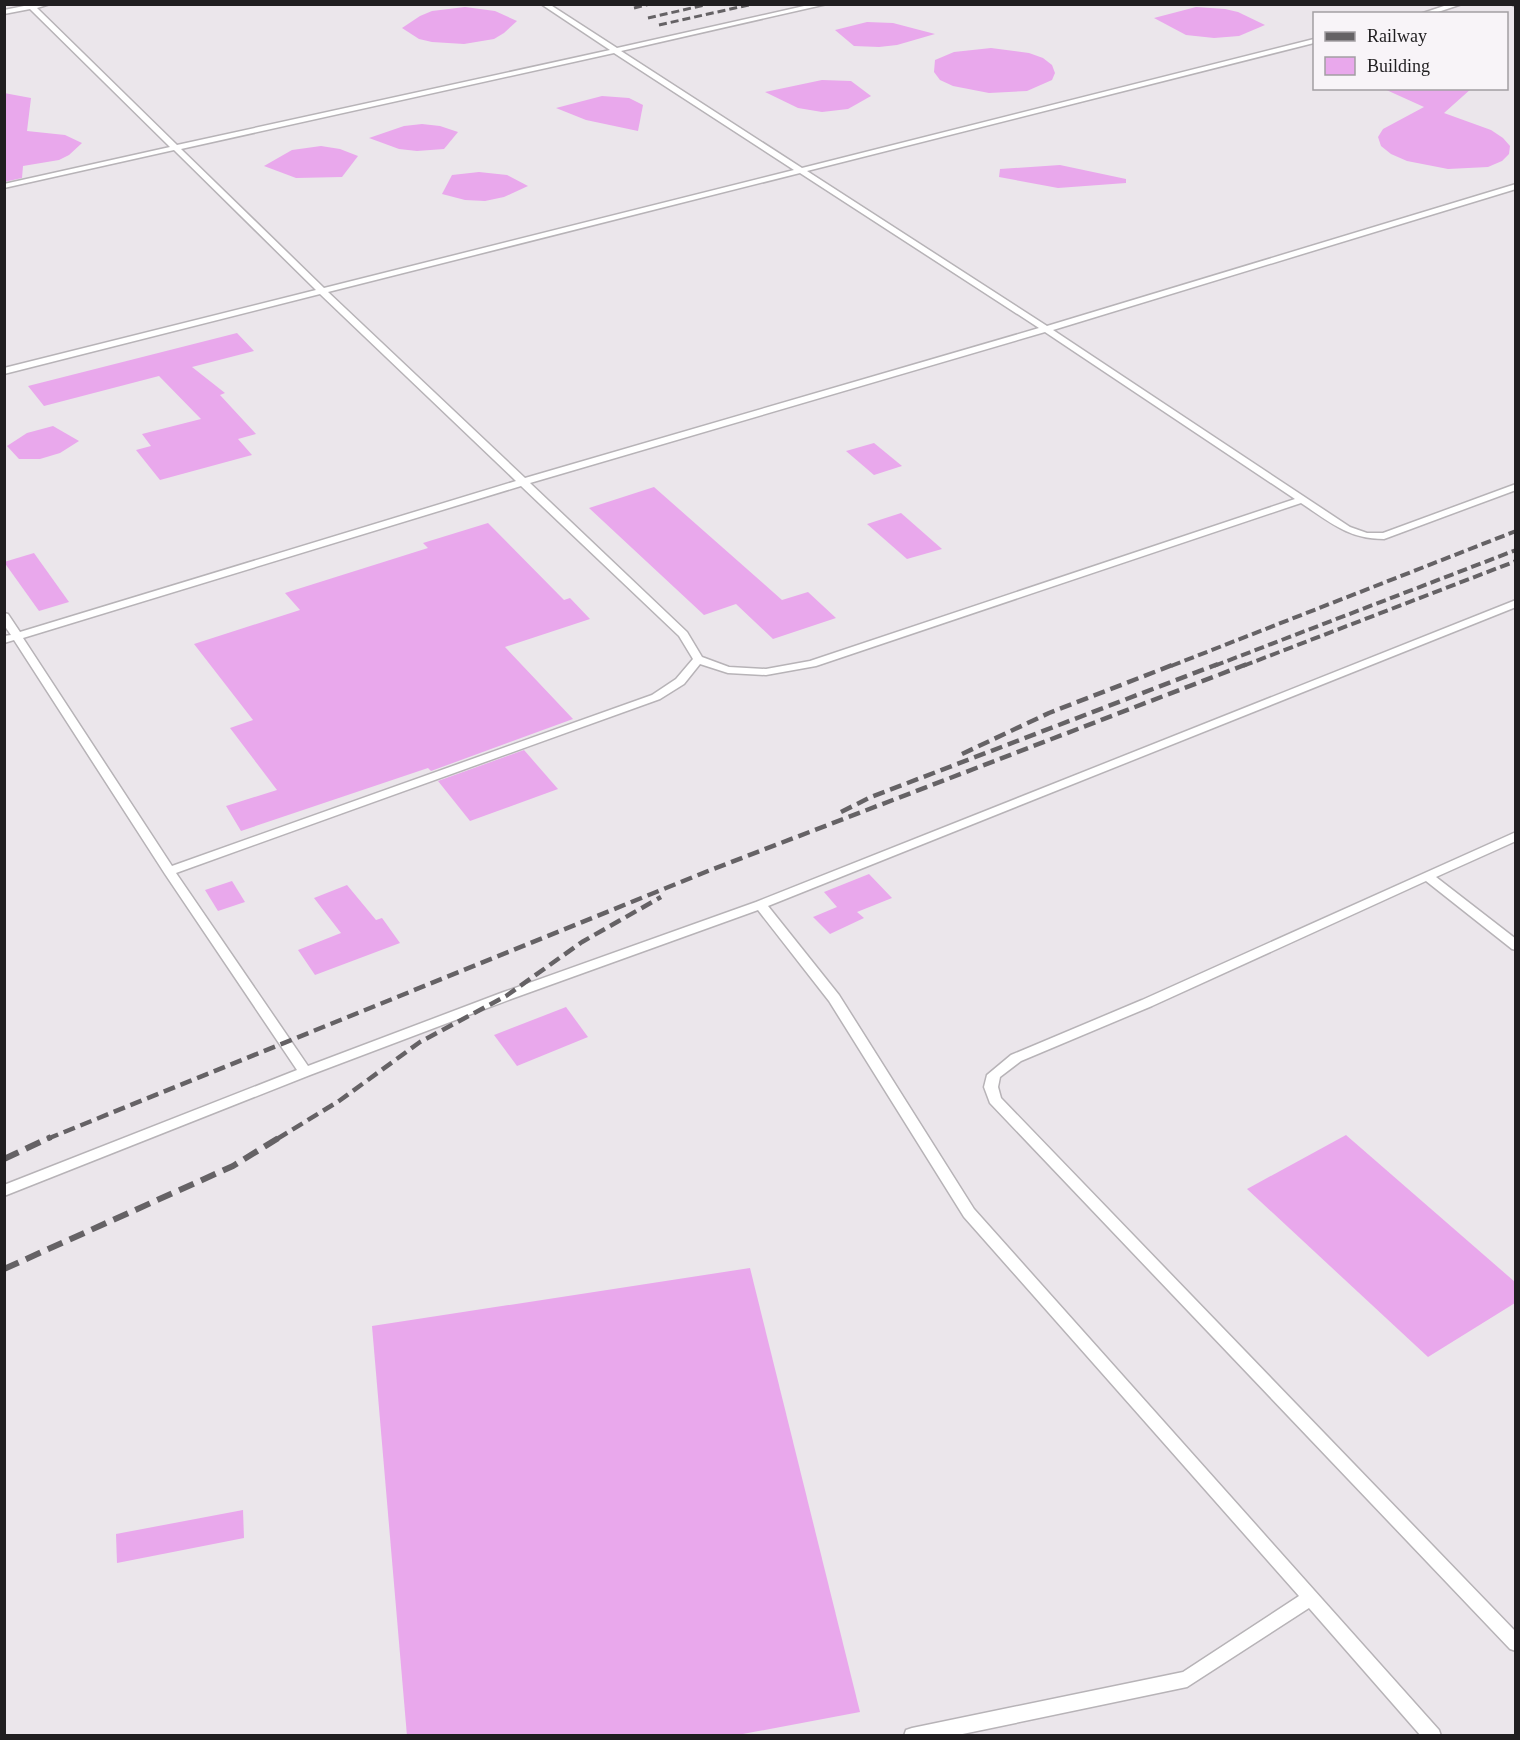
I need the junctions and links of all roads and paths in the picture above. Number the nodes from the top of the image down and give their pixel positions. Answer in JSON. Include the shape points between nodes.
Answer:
{"nodes":[{"id":1,"x":47,"y":4,"type":"edge"},
{"id":2,"x":544,"y":4,"type":"edge"},
{"id":3,"x":824,"y":4,"type":"edge"},
{"id":4,"x":1459,"y":4,"type":"edge"},
{"id":5,"x":32,"y":7,"type":"junction"},
{"id":6,"x":4,"y":12,"type":"edge"},
{"id":7,"x":1430,"y":12,"type":"edge"},
{"id":8,"x":1313,"y":41,"type":"edge"},
{"id":9,"x":616,"y":51,"type":"junction"},
{"id":10,"x":174,"y":149,"type":"junction"},
{"id":11,"x":803,"y":170,"type":"junction"},
{"id":12,"x":4,"y":186,"type":"edge"},
{"id":13,"x":1515,"y":186,"type":"edge"},
{"id":14,"x":322,"y":291,"type":"junction"},
{"id":15,"x":1046,"y":329,"type":"junction"},
{"id":16,"x":4,"y":371,"type":"edge"},
{"id":17,"x":523,"y":482,"type":"junction"},
{"id":18,"x":1515,"y":487,"type":"edge"},
{"id":19,"x":1300,"y":500,"type":"junction"},
{"id":20,"x":1515,"y":603,"type":"edge"},
{"id":21,"x":4,"y":616,"type":"edge"},
{"id":22,"x":18,"y":636,"type":"junction"},
{"id":23,"x":4,"y":640,"type":"edge"},
{"id":24,"x":698,"y":659,"type":"junction"},
{"id":25,"x":1515,"y":836,"type":"edge"},
{"id":26,"x":169,"y":871,"type":"junction"},
{"id":27,"x":1427,"y":876,"type":"junction"},
{"id":28,"x":760,"y":905,"type":"junction"},
{"id":29,"x":1515,"y":946,"type":"edge"},
{"id":30,"x":305,"y":1072,"type":"junction"},
{"id":31,"x":4,"y":1191,"type":"edge"},
{"id":32,"x":1310,"y":1598,"type":"junction"},
{"id":33,"x":1515,"y":1644,"type":"edge"},
{"id":34,"x":912,"y":1736,"type":"edge"},
{"id":35,"x":1433,"y":1736,"type":"edge"}],
"edges":[{"from":1,"to":5,"type":"lane"},
{"from":2,"to":9,"type":"lane"},
{"from":3,"to":9,"type":"lane"},
{"from":4,"to":7,"type":"lane"},
{"from":5,"to":6,"type":"lane"},
{"from":5,"to":10,"type":"lane"},
{"from":8,"to":11,"type":"lane"},
{"from":9,"to":10,"type":"lane"},
{"from":9,"to":11,"type":"lane"},
{"from":10,"to":12,"type":"lane"},
{"from":10,"to":14,"type":"lane"},
{"from":11,"to":14,"type":"lane"},
{"from":11,"to":15,"type":"lane"},
{"from":13,"to":15,"type":"lane"},
{"from":14,"to":16,"type":"lane"},
{"from":14,"to":17,"type":"lane"},
{"from":15,"to":17,"type":"lane"},
{"from":15,"to":19,"type":"lane"},
{"from":17,"to":22,"type":"lane"},
{"from":17,"to":24,"type":"lane","via":[[683,634]]},
{"from":18,"to":19,"type":"lane","via":[[1384,536],[1366,536],[1347,529]]},
{"from":19,"to":24,"type":"lane","via":[[812,664],[766,672],[728,670]]},
{"from":20,"to":28,"type":"lane"},
{"from":21,"to":22,"type":"lane"},
{"from":22,"to":23,"type":"lane"},
{"from":22,"to":26,"type":"lane"},
{"from":24,"to":26,"type":"lane","via":[[689,675],[656,697]]},
{"from":25,"to":27,"type":"lane"},
{"from":26,"to":30,"type":"lane"},
{"from":27,"to":29,"type":"lane"},
{"from":27,"to":33,"type":"lane","via":[[1016,1058],[994,1075],[991,1087],[995,1100]]},
{"from":28,"to":30,"type":"lane"},
{"from":28,"to":32,"type":"lane","via":[[834,998],[969,1213]]},
{"from":30,"to":31,"type":"lane"},
{"from":32,"to":34,"type":"lane","via":[[1187,1679]]},
{"from":32,"to":35,"type":"lane"}]}
